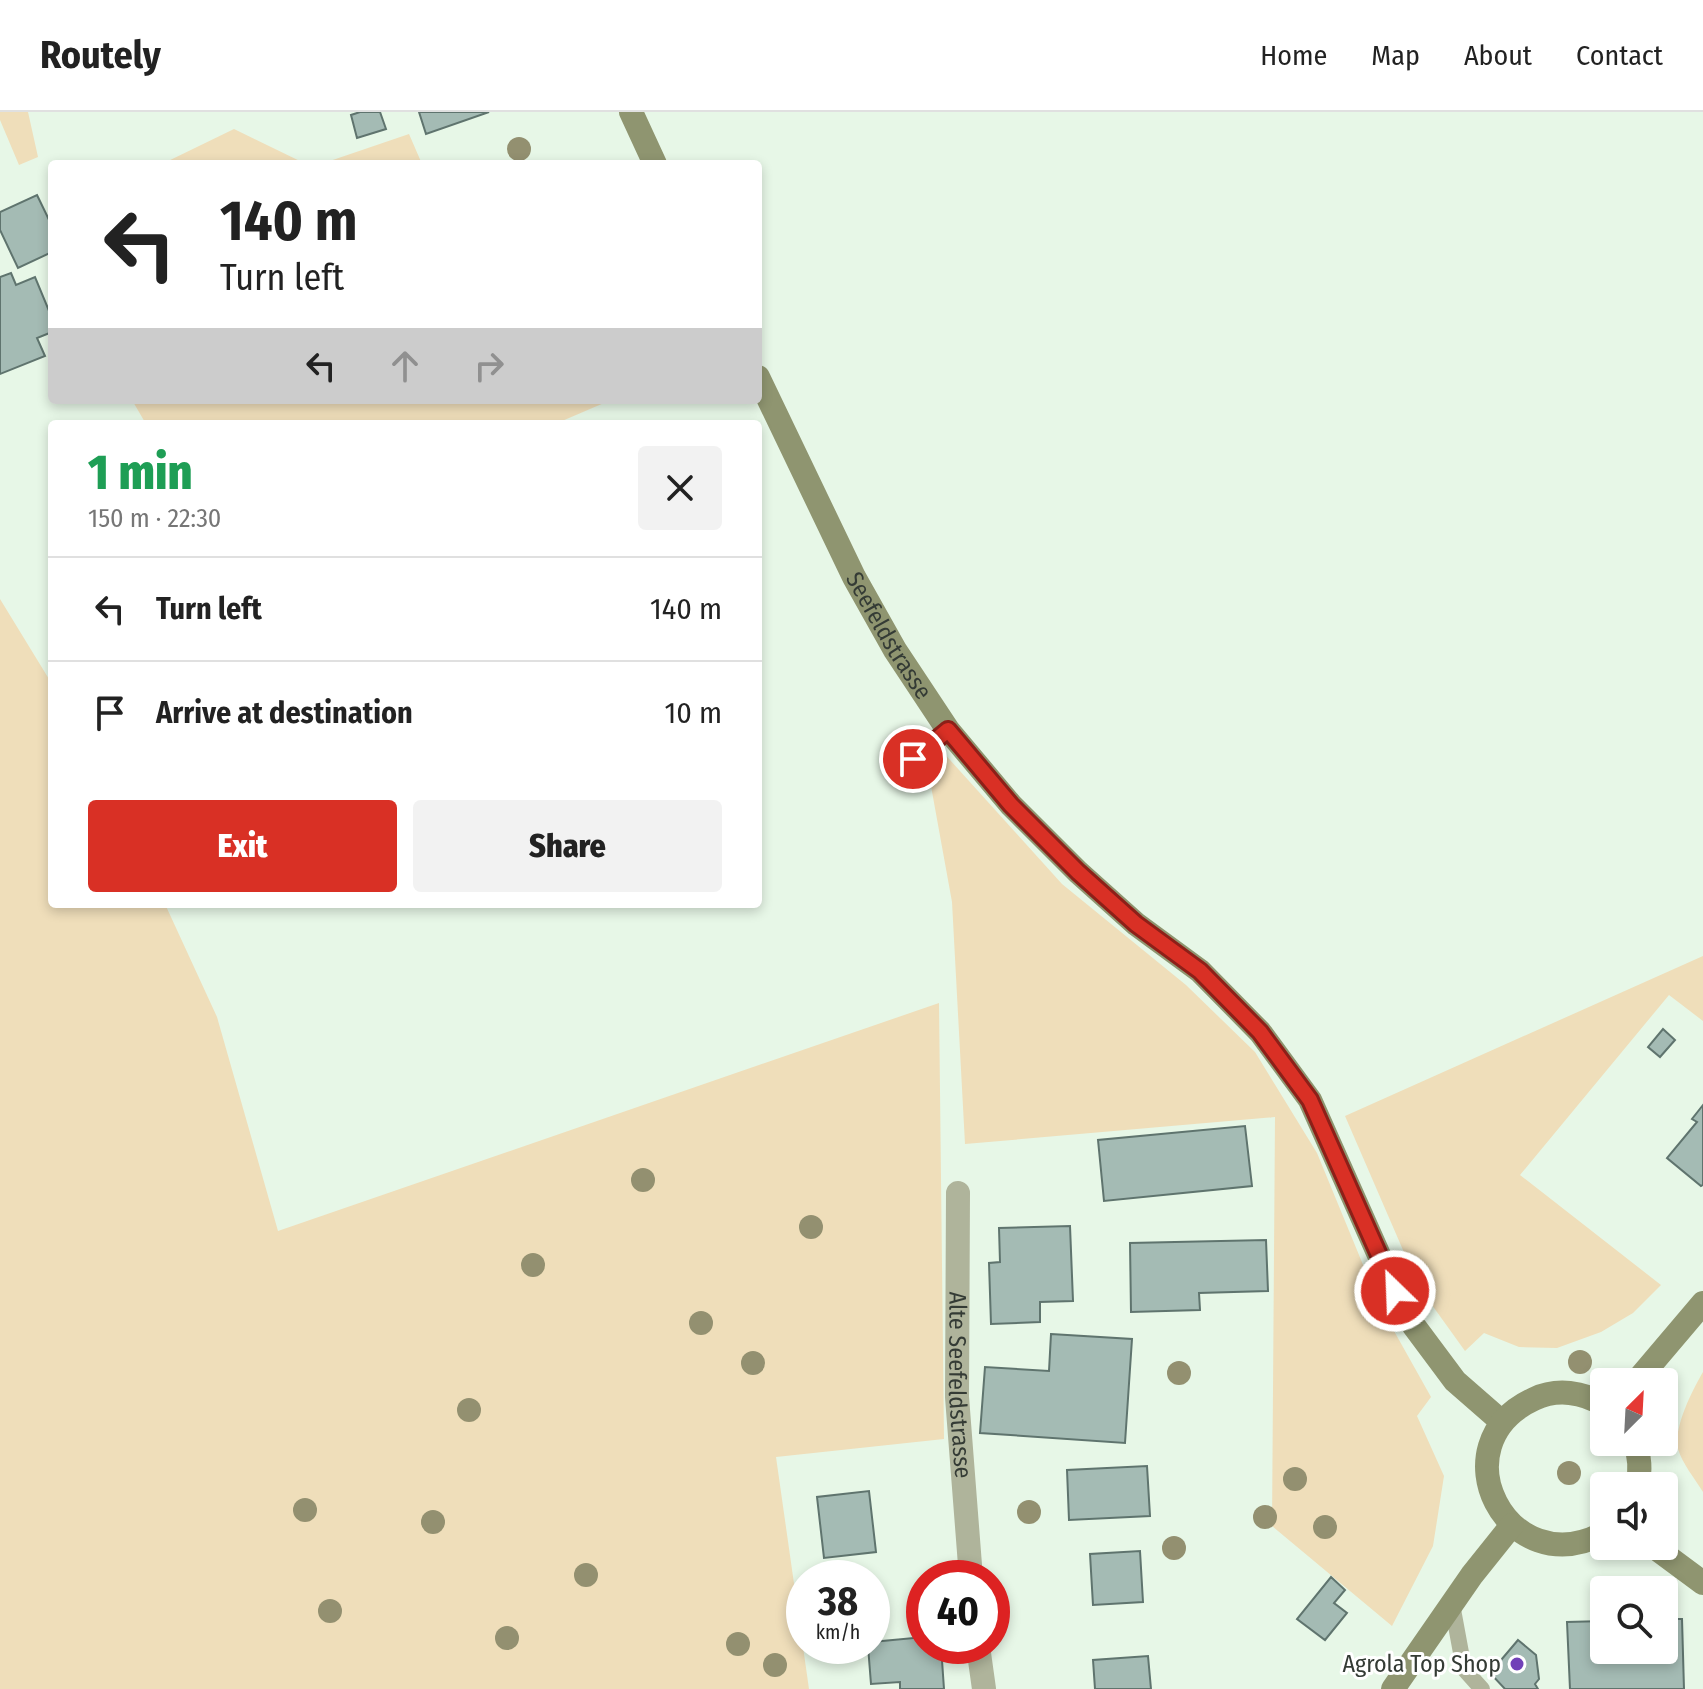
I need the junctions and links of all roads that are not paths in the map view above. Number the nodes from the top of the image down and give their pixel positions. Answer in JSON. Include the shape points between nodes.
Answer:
{"nodes":[{"id":1,"x":631,"y":112,"type":"edge"},
{"id":2,"x":653,"y":160,"type":"edge"},
{"id":3,"x":762,"y":385,"type":"edge"},
{"id":4,"x":948,"y":730,"type":"junction"},
{"id":5,"x":913,"y":759,"type":"dead end"},
{"id":6,"x":958,"y":1193,"type":"dead end"},
{"id":7,"x":1703,"y":1303,"type":"edge"},
{"id":8,"x":1648,"y":1368,"type":"edge"},
{"id":9,"x":1590,"y":1397,"type":"edge"},
{"id":10,"x":1502,"y":1422,"type":"junction"},
{"id":11,"x":1512,"y":1525,"type":"junction"},
{"id":12,"x":1590,"y":1539,"type":"edge"},
{"id":13,"x":970,"y":1560,"type":"edge"},
{"id":14,"x":1672,"y":1560,"type":"edge"},
{"id":15,"x":1703,"y":1583,"type":"edge"},
{"id":16,"x":1452,"y":1604,"type":"junction"},
{"id":17,"x":981,"y":1664,"type":"edge"},
{"id":18,"x":984,"y":1689,"type":"edge"},
{"id":19,"x":1393,"y":1689,"type":"edge"},
{"id":20,"x":1482,"y":1689,"type":"edge"}],
"edges":[{"from":1,"to":2,"type":"street"},
{"from":3,"to":4,"type":"street","name":"Seefeldstrasse","via":[[854,577]]},
{"from":4,"to":5,"type":"lane"},
{"from":4,"to":10,"type":"street","name":"Seefeldstrasse","via":[[1011,805],[1078,872],[1200,971],[1260,1032],[1310,1100],[1414,1326],[1455,1381]]},
{"from":6,"to":13,"type":"street","name":"Alte Seefeldstrasse","via":[[957,1397]]},
{"from":7,"to":8,"type":"street"},
{"from":9,"to":10,"type":"street","via":[[1542,1395],[1520,1405]]},
{"from":10,"to":11,"type":"street","via":[[1486,1464],[1488,1487]]},
{"from":11,"to":12,"type":"street","via":[[1532,1539],[1556,1545]]},
{"from":11,"to":16,"type":"street"},
{"from":14,"to":15,"type":"street"},
{"from":16,"to":19,"type":"street"},
{"from":16,"to":20,"type":"lane","via":[[1464,1669]]},
{"from":17,"to":18,"type":"street"}]}
